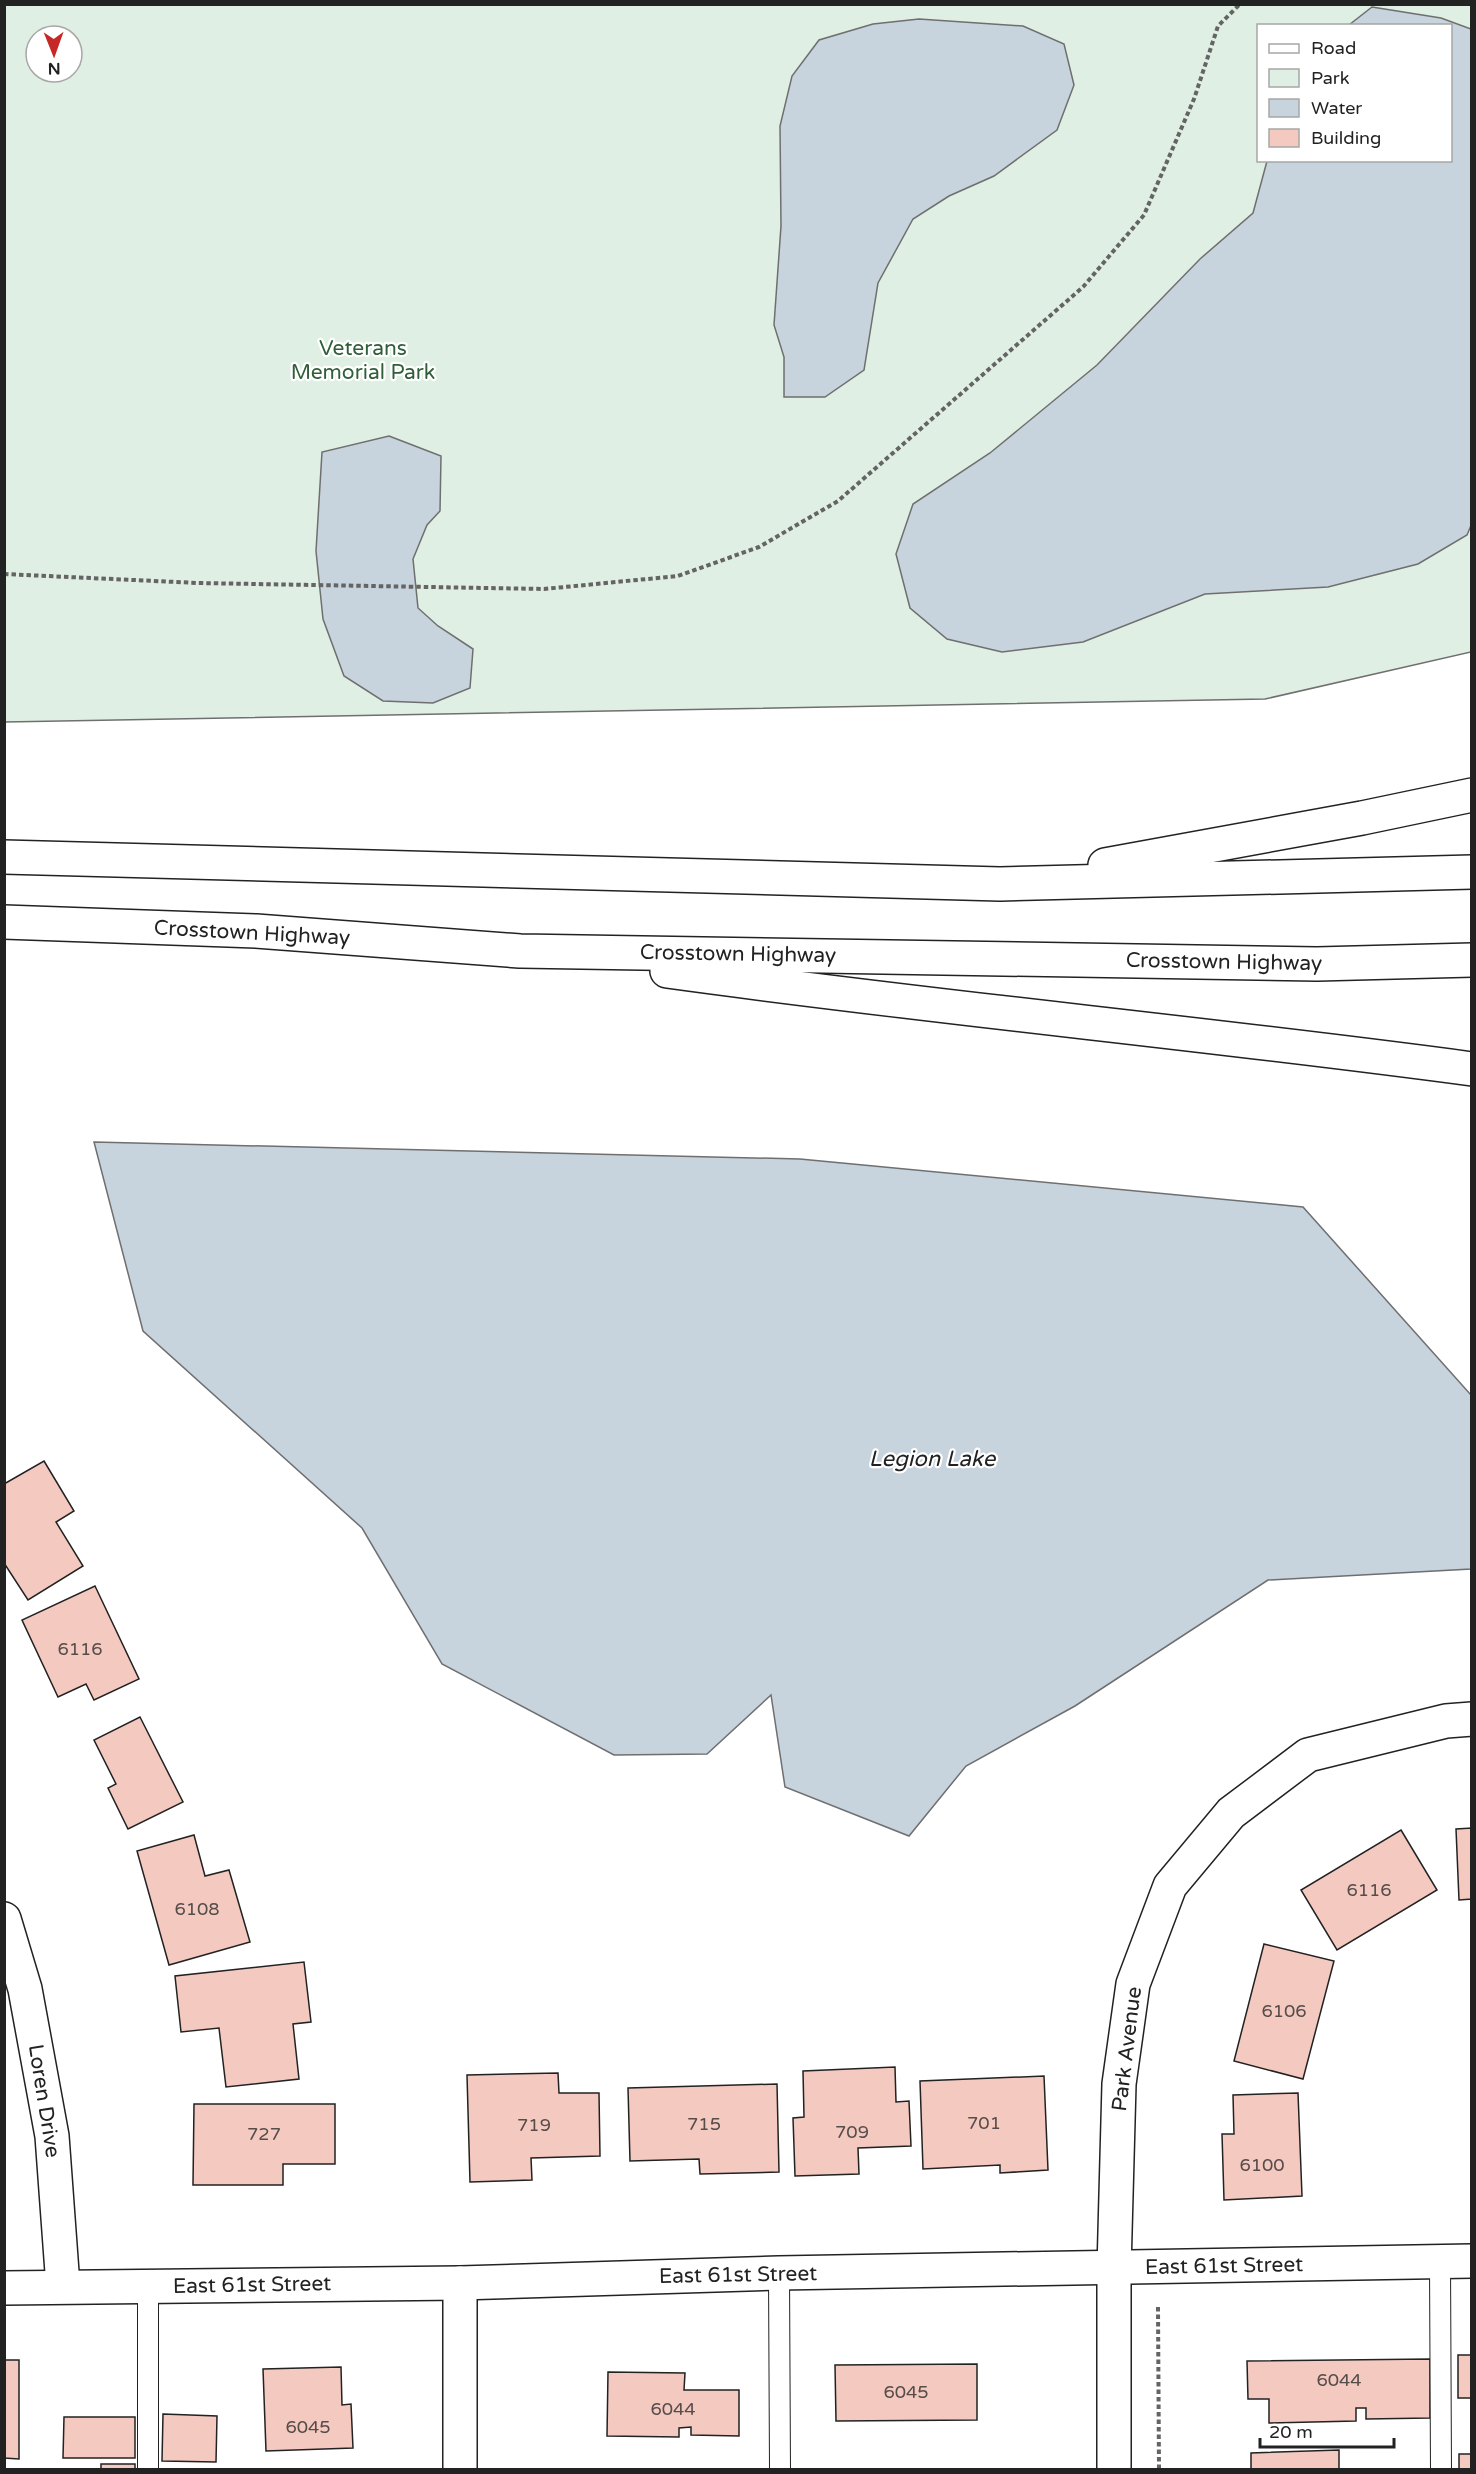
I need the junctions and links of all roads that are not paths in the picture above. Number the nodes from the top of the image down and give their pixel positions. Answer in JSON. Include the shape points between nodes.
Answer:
{"nodes":[{"id":1,"x":1472,"y":795,"type":"edge"},
{"id":2,"x":4,"y":857,"type":"edge"},
{"id":3,"x":1472,"y":872,"type":"edge"},
{"id":4,"x":1000,"y":884,"type":"junction"},
{"id":5,"x":4,"y":922,"type":"edge"},
{"id":6,"x":520,"y":951,"type":"junction"},
{"id":7,"x":1472,"y":960,"type":"edge"},
{"id":8,"x":1472,"y":1069,"type":"edge"},
{"id":9,"x":1472,"y":1719,"type":"edge"},
{"id":10,"x":4,"y":1919,"type":"edge"},
{"id":11,"x":15,"y":1989,"type":"edge"},
{"id":12,"x":1456,"y":2262,"type":"edge"},
{"id":13,"x":1114,"y":2269,"type":"junction"},
{"id":14,"x":779,"y":2273,"type":"junction"},
{"id":15,"x":460,"y":2283,"type":"junction"},
{"id":16,"x":63,"y":2286,"type":"junction"},
{"id":17,"x":148,"y":2286,"type":"junction"},
{"id":18,"x":4,"y":2288,"type":"edge"},
{"id":19,"x":148,"y":2469,"type":"edge"},
{"id":20,"x":460,"y":2469,"type":"edge"},
{"id":21,"x":780,"y":2469,"type":"edge"},
{"id":22,"x":1114,"y":2469,"type":"edge"},
{"id":23,"x":1441,"y":2469,"type":"edge"}],
"edges":[{"from":1,"to":4,"type":"main road"},
{"from":2,"to":4,"type":"main road"},
{"from":3,"to":4,"type":"main road"},
{"from":5,"to":6,"type":"main road","name":"Crosstown Highway","via":[[256,932]]},
{"from":6,"to":7,"type":"main road","name":"Crosstown Highway","via":[[1317,964]]},
{"from":6,"to":8,"type":"main road","via":[[867,998]]},
{"from":9,"to":13,"type":"main road","name":"Park Avenue","via":[[1446,1720],[1308,1755],[1232,1813],[1170,1886],[1133,1984],[1119,2084]]},
{"from":10,"to":11,"type":"main road","name":"Loren Drive"},
{"from":11,"to":16,"type":"main road","name":"Loren Drive","via":[[52,2136]]},
{"from":12,"to":13,"type":"main road","name":"East 61st Street"},
{"from":12,"to":23,"type":"lane"},
{"from":13,"to":14,"type":"main road","name":"East 61st Street"},
{"from":13,"to":22,"type":"main road","name":"Park Avenue"},
{"from":14,"to":15,"type":"main road","name":"East 61st Street"},
{"from":14,"to":21,"type":"lane"},
{"from":15,"to":17,"type":"main road","name":"East 61st Street"},
{"from":15,"to":20,"type":"main road"},
{"from":16,"to":17,"type":"main road","name":"East 61st Street"},
{"from":16,"to":18,"type":"main road","name":"East 61st Street"},
{"from":17,"to":19,"type":"lane"}]}
